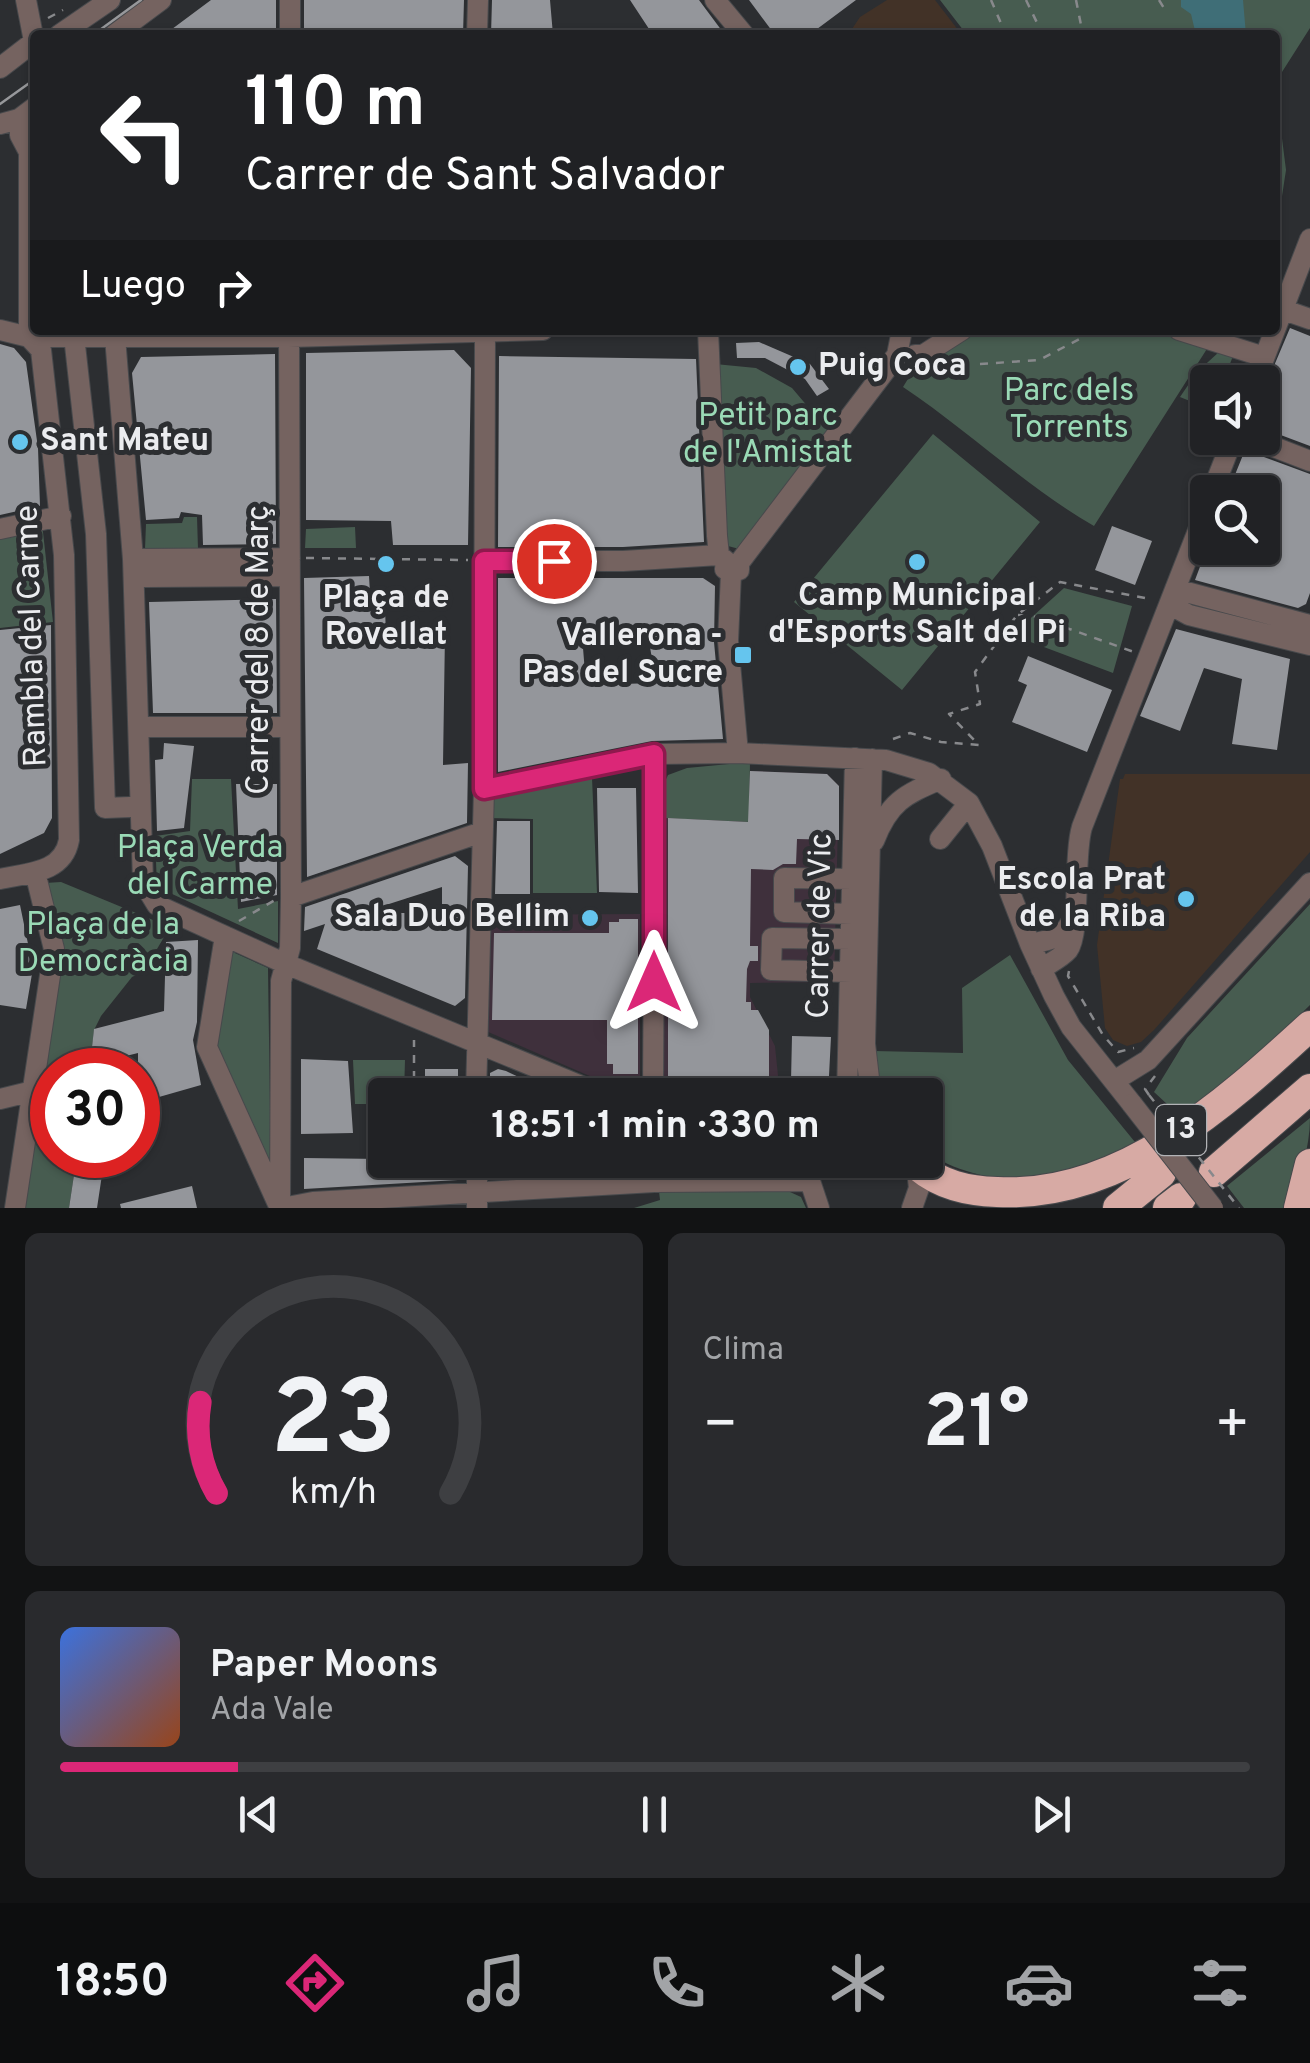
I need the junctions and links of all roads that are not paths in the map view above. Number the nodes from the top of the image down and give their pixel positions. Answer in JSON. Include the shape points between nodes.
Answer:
{"nodes":[{"id":1,"x":26,"y":0,"type":"edge"},
{"id":2,"x":110,"y":0,"type":"edge"},
{"id":3,"x":161,"y":0,"type":"edge"},
{"id":4,"x":290,"y":0,"type":"edge"},
{"id":5,"x":478,"y":0,"type":"edge"},
{"id":6,"x":715,"y":0,"type":"edge"},
{"id":7,"x":32,"y":30,"type":"edge"},
{"id":8,"x":66,"y":30,"type":"edge"},
{"id":9,"x":121,"y":30,"type":"edge"},
{"id":10,"x":290,"y":30,"type":"edge"},
{"id":11,"x":478,"y":30,"type":"edge"},
{"id":12,"x":740,"y":30,"type":"edge"},
{"id":13,"x":30,"y":44,"type":"edge"},
{"id":14,"x":0,"y":68,"type":"edge"},
{"id":15,"x":16,"y":124,"type":"edge"},
{"id":16,"x":1310,"y":239,"type":"edge"},
{"id":17,"x":1284,"y":310,"type":"junction"},
{"id":18,"x":1310,"y":319,"type":"edge"},
{"id":19,"x":1280,"y":320,"type":"edge"},
{"id":20,"x":0,"y":330,"type":"edge"},
{"id":21,"x":231,"y":335,"type":"edge"},
{"id":22,"x":289,"y":335,"type":"edge"},
{"id":23,"x":485,"y":335,"type":"edge"},
{"id":24,"x":708,"y":335,"type":"edge"},
{"id":25,"x":901,"y":335,"type":"edge"},
{"id":26,"x":954,"y":335,"type":"edge"},
{"id":27,"x":1198,"y":335,"type":"edge"},
{"id":28,"x":1274,"y":335,"type":"edge"},
{"id":29,"x":29,"y":337,"type":"junction"},
{"id":30,"x":115,"y":337,"type":"junction"},
{"id":31,"x":76,"y":345,"type":"dead end"},
{"id":32,"x":1255,"y":354,"type":"dead end"},
{"id":33,"x":915,"y":355,"type":"dead end"},
{"id":34,"x":1262,"y":365,"type":"edge"},
{"id":35,"x":1280,"y":449,"type":"edge"},
{"id":36,"x":1310,"y":460,"type":"edge"},
{"id":37,"x":62,"y":516,"type":"junction"},
{"id":38,"x":0,"y":529,"type":"edge"},
{"id":39,"x":1190,"y":558,"type":"edge"},
{"id":40,"x":484,"y":561,"type":"junction"},
{"id":41,"x":729,"y":563,"type":"junction"},
{"id":42,"x":287,"y":567,"type":"junction"},
{"id":43,"x":133,"y":571,"type":"junction"},
{"id":44,"x":98,"y":576,"type":"junction"},
{"id":45,"x":71,"y":577,"type":"dead end"},
{"id":46,"x":1176,"y":599,"type":"junction"},
{"id":47,"x":1309,"y":627,"type":"edge"},
{"id":48,"x":139,"y":727,"type":"junction"},
{"id":49,"x":290,"y":727,"type":"junction"},
{"id":50,"x":738,"y":753,"type":"junction"},
{"id":51,"x":654,"y":754,"type":"junction"},
{"id":52,"x":864,"y":758,"type":"junction"},
{"id":53,"x":941,"y":779,"type":"junction"},
{"id":54,"x":484,"y":789,"type":"junction"},
{"id":55,"x":968,"y":803,"type":"junction"},
{"id":56,"x":130,"y":807,"type":"dead end"},
{"id":57,"x":938,"y":830,"type":"dead end"},
{"id":58,"x":482,"y":832,"type":"junction"},
{"id":59,"x":870,"y":852,"type":"junction"},
{"id":60,"x":35,"y":872,"type":"junction"},
{"id":61,"x":0,"y":879,"type":"edge"},
{"id":62,"x":852,"y":880,"type":"junction"},
{"id":63,"x":1310,"y":883,"type":"edge"},
{"id":64,"x":287,"y":896,"type":"junction"},
{"id":65,"x":852,"y":914,"type":"junction"},
{"id":66,"x":1074,"y":917,"type":"junction"},
{"id":67,"x":228,"y":931,"type":"junction"},
{"id":68,"x":851,"y":938,"type":"junction"},
{"id":69,"x":1030,"y":944,"type":"junction"},
{"id":70,"x":1053,"y":961,"type":"junction"},
{"id":71,"x":286,"y":964,"type":"junction"},
{"id":72,"x":850,"y":972,"type":"junction"},
{"id":73,"x":1310,"y":1026,"type":"edge"},
{"id":74,"x":475,"y":1042,"type":"junction"},
{"id":75,"x":39,"y":1048,"type":"edge"},
{"id":76,"x":1310,"y":1048,"type":"edge"},
{"id":77,"x":476,"y":1078,"type":"edge"},
{"id":78,"x":562,"y":1078,"type":"edge"},
{"id":79,"x":653,"y":1078,"type":"edge"},
{"id":80,"x":847,"y":1078,"type":"edge"},
{"id":81,"x":870,"y":1078,"type":"edge"},
{"id":82,"x":1114,"y":1081,"type":"junction"},
{"id":83,"x":1310,"y":1089,"type":"edge"},
{"id":84,"x":30,"y":1092,"type":"edge"},
{"id":85,"x":0,"y":1099,"type":"edge"},
{"id":86,"x":30,"y":1110,"type":"edge"},
{"id":87,"x":1194,"y":1146,"type":"tunnel mouth"},
{"id":88,"x":1310,"y":1164,"type":"edge"},
{"id":89,"x":1214,"y":1172,"type":"tunnel mouth"},
{"id":90,"x":1161,"y":1173,"type":"tunnel mouth"},
{"id":91,"x":654,"y":1178,"type":"edge"},
{"id":92,"x":707,"y":1178,"type":"edge"},
{"id":93,"x":814,"y":1178,"type":"edge"},
{"id":94,"x":918,"y":1178,"type":"edge"},
{"id":95,"x":941,"y":1178,"type":"edge"},
{"id":96,"x":654,"y":1182,"type":"junction"},
{"id":97,"x":477,"y":1201,"type":"edge"},
{"id":98,"x":15,"y":1208,"type":"edge"},
{"id":99,"x":281,"y":1208,"type":"edge"},
{"id":100,"x":820,"y":1208,"type":"edge"},
{"id":101,"x":912,"y":1208,"type":"edge"},
{"id":102,"x":1118,"y":1208,"type":"edge"},
{"id":103,"x":1213,"y":1208,"type":"edge"},
{"id":104,"x":1299,"y":1208,"type":"edge"}],
"edges":[{"from":1,"to":7,"type":"street"},
{"from":2,"to":8,"type":"street"},
{"from":3,"to":9,"type":"street"},
{"from":4,"to":10,"type":"street"},
{"from":5,"to":11,"type":"street"},
{"from":6,"to":12,"type":"street"},
{"from":13,"to":14,"type":"street"},
{"from":15,"to":29,"type":"street","name":"Rambla del Carme","via":[[29,152]]},
{"from":16,"to":17,"type":"street"},
{"from":17,"to":18,"type":"street"},
{"from":17,"to":19,"type":"street"},
{"from":20,"to":29,"type":"street"},
{"from":21,"to":30,"type":"street"},
{"from":22,"to":42,"type":"street","name":"Carrer del 8 de Març"},
{"from":23,"to":40,"type":"street"},
{"from":24,"to":41,"type":"street"},
{"from":25,"to":41,"type":"street","via":[[897,355]]},
{"from":26,"to":33,"type":"street"},
{"from":27,"to":32,"type":"street"},
{"from":28,"to":34,"type":"street"},
{"from":29,"to":30,"type":"street"},
{"from":29,"to":37,"type":"street","name":"Rambla del Carme","via":[[41,350]]},
{"from":30,"to":43,"type":"street"},
{"from":31,"to":44,"type":"street","name":"Rambla del Carme"},
{"from":35,"to":36,"type":"street"},
{"from":37,"to":38,"type":"street"},
{"from":37,"to":60,"type":"street","name":"Rambla del Carme","via":[[69,840],[64,858]]},
{"from":39,"to":46,"type":"street"},
{"from":40,"to":41,"type":"street"},
{"from":40,"to":54,"type":"street"},
{"from":41,"to":50,"type":"street"},
{"from":42,"to":43,"type":"street","name":"Rambla del Carme"},
{"from":42,"to":49,"type":"street","name":"Carrer del 8 de Març"},
{"from":43,"to":44,"type":"street","name":"Rambla del Carme"},
{"from":43,"to":48,"type":"street"},
{"from":44,"to":45,"type":"street","name":"Rambla del Carme"},
{"from":44,"to":56,"type":"street","name":"Rambla del Carme","via":[[105,808]]},
{"from":46,"to":47,"type":"street"},
{"from":46,"to":66,"type":"street","via":[[1082,828]]},
{"from":48,"to":49,"type":"street"},
{"from":48,"to":67,"type":"street","via":[[143,882],[158,904]]},
{"from":49,"to":64,"type":"street","name":"Carrer del 8 de Març"},
{"from":50,"to":51,"type":"street"},
{"from":50,"to":52,"type":"street"},
{"from":51,"to":54,"type":"street"},
{"from":51,"to":79,"type":"street"},
{"from":52,"to":53,"type":"street"},
{"from":52,"to":59,"type":"street","name":"Carrer de Vic"},
{"from":52,"to":62,"type":"street","name":"Carrer de Vic"},
{"from":53,"to":55,"type":"street"},
{"from":53,"to":59,"type":"street","name":"Carrer de Vic","via":[[892,806]]},
{"from":54,"to":58,"type":"street"},
{"from":55,"to":57,"type":"street"},
{"from":55,"to":69,"type":"street"},
{"from":58,"to":64,"type":"street"},
{"from":58,"to":74,"type":"street"},
{"from":59,"to":81,"type":"street","name":"Carrer de Vic"},
{"from":60,"to":61,"type":"street"},
{"from":60,"to":75,"type":"street","via":[[54,949]]},
{"from":62,"to":65,"type":"street","name":"Carrer de Vic"},
{"from":62,"to":65,"type":"street","via":[[784,878],[784,912]]},
{"from":63,"to":82,"type":"street","via":[[1151,1057]]},
{"from":64,"to":71,"type":"street","name":"Carrer del 8 de Març"},
{"from":65,"to":68,"type":"street","name":"Carrer de Vic"},
{"from":66,"to":69,"type":"street","via":[[1056,939]]},
{"from":66,"to":70,"type":"street","via":[[1074,936]]},
{"from":67,"to":71,"type":"street"},
{"from":67,"to":99,"type":"street","via":[[207,1047]]},
{"from":68,"to":72,"type":"street","name":"Carrer de Vic"},
{"from":68,"to":72,"type":"street","via":[[772,938],[772,970]]},
{"from":69,"to":70,"type":"street"},
{"from":70,"to":82,"type":"street","via":[[1071,1027]]},
{"from":71,"to":74,"type":"street"},
{"from":71,"to":99,"type":"street","name":"Carrer del 8 de Març"},
{"from":72,"to":80,"type":"street","name":"Carrer de Vic"},
{"from":73,"to":95,"type":"highway","number":"13","via":[[1186,1126],[1099,1176],[992,1192]]},
{"from":74,"to":77,"type":"street"},
{"from":74,"to":78,"type":"street"},
{"from":76,"to":87,"type":"highway"},
{"from":82,"to":103,"type":"street","bridge":true,"via":[[1140,1099]]},
{"from":83,"to":89,"type":"highway"},
{"from":84,"to":85,"type":"street"},
{"from":86,"to":98,"type":"street"},
{"from":88,"to":104,"type":"highway"},
{"from":90,"to":102,"type":"highway"},
{"from":91,"to":96,"type":"street"},
{"from":92,"to":96,"type":"street"},
{"from":93,"to":100,"type":"street"},
{"from":94,"to":101,"type":"street"},
{"from":96,"to":97,"type":"street"},
{"from":97,"to":99,"type":"street"}]}
